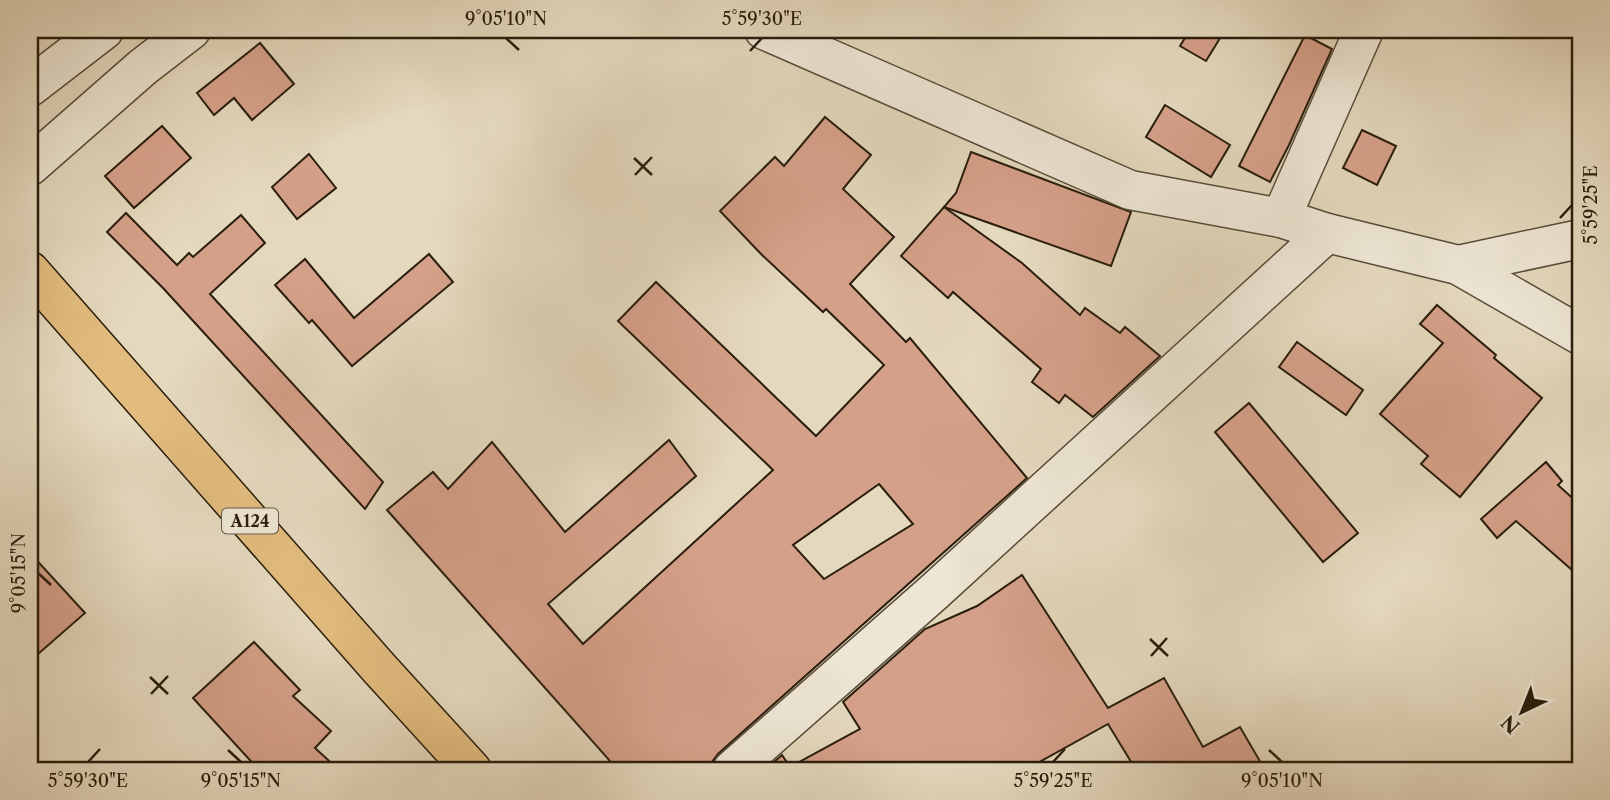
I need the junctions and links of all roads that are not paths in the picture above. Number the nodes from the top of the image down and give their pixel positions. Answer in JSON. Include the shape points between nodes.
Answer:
{"nodes":[{"id":1,"x":104,"y":30,"type":"edge"},
{"id":2,"x":191,"y":30,"type":"edge"},
{"id":3,"x":764,"y":30,"type":"edge"},
{"id":4,"x":1364,"y":30,"type":"edge"},
{"id":5,"x":30,"y":87,"type":"edge"},
{"id":6,"x":30,"y":166,"type":"edge"},
{"id":7,"x":1281,"y":218,"type":"junction"},
{"id":8,"x":1327,"y":233,"type":"junction"},
{"id":9,"x":1580,"y":239,"type":"edge"},
{"id":10,"x":1458,"y":265,"type":"junction"},
{"id":11,"x":30,"y":271,"type":"edge"},
{"id":12,"x":1580,"y":335,"type":"edge"},
{"id":13,"x":472,"y":770,"type":"edge"},
{"id":14,"x":732,"y":770,"type":"edge"}],
"edges":[{"from":1,"to":5,"type":"street"},
{"from":2,"to":6,"type":"street"},
{"from":3,"to":7,"type":"street","via":[[1130,190]]},
{"from":4,"to":7,"type":"street"},
{"from":7,"to":8,"type":"street"},
{"from":8,"to":10,"type":"street"},
{"from":8,"to":14,"type":"street"},
{"from":9,"to":10,"type":"street"},
{"from":10,"to":12,"type":"street"},
{"from":11,"to":13,"type":"highway","number":"A124"}]}
